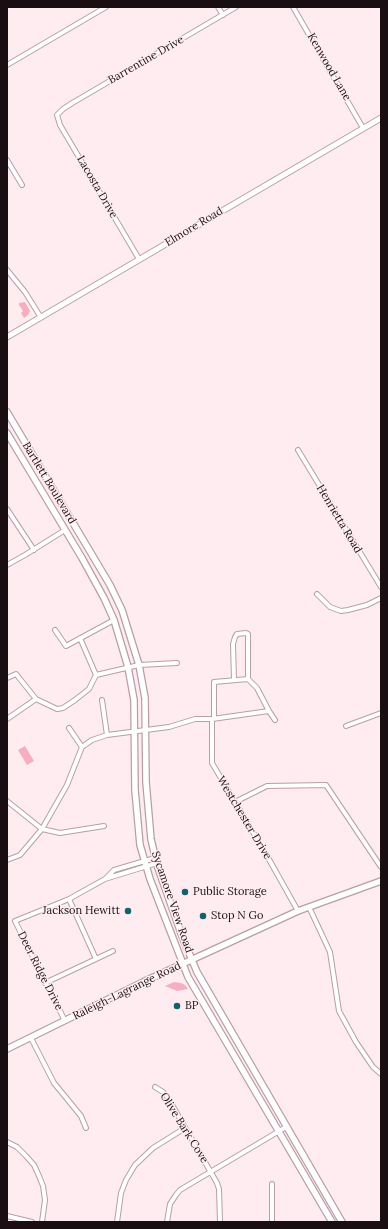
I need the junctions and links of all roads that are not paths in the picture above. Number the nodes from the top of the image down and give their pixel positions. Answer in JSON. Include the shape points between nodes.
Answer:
{"nodes":[{"id":1,"x":106,"y":7,"type":"edge"},
{"id":2,"x":218,"y":7,"type":"edge"},
{"id":3,"x":236,"y":7,"type":"edge"},
{"id":4,"x":294,"y":7,"type":"edge"},
{"id":5,"x":223,"y":15,"type":"junction"},
{"id":6,"x":7,"y":65,"type":"edge"},
{"id":7,"x":57,"y":115,"type":"joint"},
{"id":8,"x":381,"y":118,"type":"edge"},
{"id":9,"x":363,"y":128,"type":"junction"},
{"id":10,"x":7,"y":160,"type":"edge"},
{"id":11,"x":22,"y":185,"type":"dead end"},
{"id":12,"x":139,"y":259,"type":"junction"},
{"id":13,"x":7,"y":270,"type":"edge"},
{"id":14,"x":40,"y":316,"type":"junction"},
{"id":15,"x":7,"y":337,"type":"edge"},
{"id":16,"x":7,"y":412,"type":"edge"},
{"id":17,"x":7,"y":433,"type":"edge"},
{"id":18,"x":298,"y":450,"type":"dead end"},
{"id":19,"x":32,"y":455,"type":"junction"},
{"id":20,"x":24,"y":460,"type":"junction"},
{"id":21,"x":7,"y":509,"type":"edge"},
{"id":22,"x":65,"y":530,"type":"junction"},
{"id":23,"x":34,"y":550,"type":"junction"},
{"id":24,"x":91,"y":554,"type":"joint"},
{"id":25,"x":82,"y":558,"type":"joint"},
{"id":26,"x":7,"y":565,"type":"edge"},
{"id":27,"x":110,"y":585,"type":"junction"},
{"id":28,"x":381,"y":587,"type":"edge"},
{"id":29,"x":100,"y":591,"type":"junction"},
{"id":30,"x":318,"y":594,"type":"dead end"},
{"id":31,"x":381,"y":598,"type":"edge"},
{"id":32,"x":114,"y":620,"type":"junction"},
{"id":33,"x":55,"y":630,"type":"dead end"},
{"id":34,"x":80,"y":638,"type":"junction"},
{"id":35,"x":177,"y":663,"type":"dead end"},
{"id":36,"x":133,"y":666,"type":"junction"},
{"id":37,"x":96,"y":675,"type":"junction"},
{"id":38,"x":7,"y":678,"type":"edge"},
{"id":39,"x":248,"y":678,"type":"junction"},
{"id":40,"x":234,"y":680,"type":"junction"},
{"id":41,"x":36,"y":699,"type":"junction"},
{"id":42,"x":102,"y":700,"type":"dead end"},
{"id":43,"x":269,"y":711,"type":"junction"},
{"id":44,"x":381,"y":713,"type":"edge"},
{"id":45,"x":7,"y":719,"type":"edge"},
{"id":46,"x":213,"y":719,"type":"junction"},
{"id":47,"x":275,"y":720,"type":"dead end"},
{"id":48,"x":346,"y":726,"type":"dead end"},
{"id":49,"x":69,"y":728,"type":"dead end"},
{"id":50,"x":146,"y":730,"type":"junction"},
{"id":51,"x":137,"y":731,"type":"junction"},
{"id":52,"x":107,"y":734,"type":"junction"},
{"id":53,"x":82,"y":747,"type":"junction"},
{"id":54,"x":7,"y":801,"type":"edge"},
{"id":55,"x":234,"y":802,"type":"junction"},
{"id":56,"x":104,"y":826,"type":"dead end"},
{"id":57,"x":42,"y":829,"type":"junction"},
{"id":58,"x":7,"y":860,"type":"edge"},
{"id":59,"x":156,"y":861,"type":"junction"},
{"id":60,"x":146,"y":863,"type":"junction"},
{"id":61,"x":381,"y":867,"type":"edge"},
{"id":62,"x":381,"y":881,"type":"edge"},
{"id":63,"x":164,"y":887,"type":"junction"},
{"id":64,"x":154,"y":890,"type":"junction"},
{"id":65,"x":69,"y":899,"type":"junction"},
{"id":66,"x":309,"y":908,"type":"junction"},
{"id":67,"x":298,"y":911,"type":"junction"},
{"id":68,"x":176,"y":920,"type":"junction"},
{"id":69,"x":167,"y":923,"type":"junction"},
{"id":70,"x":113,"y":951,"type":"dead end"},
{"id":71,"x":96,"y":959,"type":"junction"},
{"id":72,"x":192,"y":960,"type":"junction"},
{"id":73,"x":183,"y":964,"type":"junction"},
{"id":74,"x":45,"y":982,"type":"junction"},
{"id":75,"x":65,"y":1021,"type":"junction"},
{"id":76,"x":31,"y":1038,"type":"junction"},
{"id":77,"x":7,"y":1049,"type":"edge"},
{"id":78,"x":381,"y":1074,"type":"edge"},
{"id":79,"x":155,"y":1087,"type":"dead end"},
{"id":80,"x":286,"y":1127,"type":"junction"},
{"id":81,"x":86,"y":1128,"type":"dead end"},
{"id":82,"x":185,"y":1128,"type":"junction"},
{"id":83,"x":279,"y":1132,"type":"junction"},
{"id":84,"x":7,"y":1142,"type":"edge"},
{"id":85,"x":211,"y":1172,"type":"junction"},
{"id":86,"x":272,"y":1184,"type":"dead end"},
{"id":87,"x":7,"y":1216,"type":"edge"},
{"id":88,"x":340,"y":1221,"type":"edge"},
{"id":89,"x":32,"y":1222,"type":"edge"},
{"id":90,"x":42,"y":1222,"type":"edge"},
{"id":91,"x":116,"y":1222,"type":"edge"},
{"id":92,"x":167,"y":1222,"type":"edge"},
{"id":93,"x":220,"y":1222,"type":"edge"},
{"id":94,"x":272,"y":1222,"type":"edge"},
{"id":95,"x":332,"y":1222,"type":"edge"}],
"edges":[{"from":1,"to":6,"type":"street"},
{"from":2,"to":5,"type":"street"},
{"from":3,"to":5,"type":"street","name":"Barrentine Drive"},
{"from":4,"to":9,"type":"street","name":"Kenwood Lane"},
{"from":5,"to":7,"type":"street","name":"Barrentine Drive","via":[[74,102]]},
{"from":7,"to":12,"type":"street","name":"Lacosta Drive","via":[[60,125]]},
{"from":8,"to":9,"type":"street","name":"Elmore Road"},
{"from":9,"to":12,"type":"street","name":"Elmore Road"},
{"from":10,"to":11,"type":"street"},
{"from":12,"to":14,"type":"street","name":"Elmore Road"},
{"from":13,"to":14,"type":"street"},
{"from":14,"to":15,"type":"street","name":"Elmore Road"},
{"from":16,"to":19,"type":"main road","name":"Bartlett Boulevard"},
{"from":17,"to":20,"type":"main road","name":"Bartlett Boulevard"},
{"from":18,"to":28,"type":"street","name":"Henrietta Road"},
{"from":19,"to":20,"type":"main road"},
{"from":19,"to":24,"type":"main road","name":"Bartlett Boulevard"},
{"from":20,"to":22,"type":"main road","name":"Bartlett Boulevard"},
{"from":21,"to":23,"type":"street"},
{"from":22,"to":23,"type":"street"},
{"from":22,"to":25,"type":"main road","name":"Bartlett Boulevard"},
{"from":23,"to":26,"type":"street"},
{"from":24,"to":27,"type":"main road","name":"Sycamore View Road"},
{"from":25,"to":29,"type":"main road","name":"Sycamore View Road"},
{"from":27,"to":29,"type":"main road"},
{"from":27,"to":36,"type":"main road","name":"Sycamore View Road","via":[[122,610]]},
{"from":29,"to":32,"type":"main road","name":"Sycamore View Road"},
{"from":30,"to":31,"type":"street","via":[[330,607],[340,611],[367,605]]},
{"from":32,"to":34,"type":"street"},
{"from":32,"to":36,"type":"main road","name":"Sycamore View Road"},
{"from":33,"to":34,"type":"street","via":[[66,646]]},
{"from":34,"to":37,"type":"street"},
{"from":35,"to":36,"type":"street"},
{"from":36,"to":37,"type":"street"},
{"from":36,"to":50,"type":"main road","name":"Sycamore View Road","via":[[145,698]]},
{"from":36,"to":51,"type":"main road","name":"Sycamore View Road"},
{"from":37,"to":41,"type":"street","via":[[89,689],[63,708],[57,709]]},
{"from":38,"to":41,"type":"street","via":[[16,674]]},
{"from":39,"to":40,"type":"street"},
{"from":39,"to":40,"type":"street","via":[[248,634],[237,634],[233,644]]},
{"from":39,"to":43,"type":"street","via":[[257,688]]},
{"from":40,"to":46,"type":"street","name":"Westchester Drive","via":[[214,682]]},
{"from":41,"to":45,"type":"street"},
{"from":42,"to":52,"type":"street"},
{"from":43,"to":46,"type":"street"},
{"from":43,"to":47,"type":"street"},
{"from":44,"to":48,"type":"street"},
{"from":46,"to":50,"type":"street","via":[[194,719],[169,728]]},
{"from":46,"to":55,"type":"street","name":"Westchester Drive","via":[[212,764]]},
{"from":49,"to":53,"type":"street"},
{"from":50,"to":51,"type":"street"},
{"from":50,"to":59,"type":"main road","name":"Sycamore View Road","via":[[146,782],[151,839]]},
{"from":51,"to":52,"type":"street"},
{"from":51,"to":60,"type":"main road","name":"Sycamore View Road","via":[[136,819]]},
{"from":52,"to":53,"type":"street"},
{"from":53,"to":57,"type":"street","via":[[66,785]]},
{"from":54,"to":57,"type":"street"},
{"from":55,"to":61,"type":"street","via":[[267,786],[326,785]]},
{"from":55,"to":67,"type":"street","name":"Westchester Drive"},
{"from":56,"to":57,"type":"street","via":[[60,832]]},
{"from":57,"to":58,"type":"street","via":[[20,855]]},
{"from":59,"to":60,"type":"street"},
{"from":59,"to":63,"type":"main road","name":"Sycamore View Road"},
{"from":60,"to":64,"type":"main road","name":"Sycamore View Road"},
{"from":60,"to":65,"type":"street","via":[[114,870],[105,879]]},
{"from":62,"to":66,"type":"main road","name":"Raleigh-Lagrange Road"},
{"from":63,"to":64,"type":"main road"},
{"from":63,"to":68,"type":"main road","name":"Sycamore View Road"},
{"from":64,"to":69,"type":"main road","name":"Sycamore View Road"},
{"from":65,"to":71,"type":"street"},
{"from":65,"to":74,"type":"street","name":"Deer Ridge Drive","via":[[15,921]]},
{"from":66,"to":67,"type":"main road","name":"Raleigh-Lagrange Road"},
{"from":66,"to":78,"type":"street","via":[[330,952],[339,1011],[356,1042]]},
{"from":67,"to":72,"type":"main road","name":"Raleigh-Lagrange Road"},
{"from":68,"to":69,"type":"main road"},
{"from":68,"to":72,"type":"main road","name":"Sycamore View Road"},
{"from":69,"to":73,"type":"main road","name":"Sycamore View Road"},
{"from":70,"to":71,"type":"street"},
{"from":71,"to":74,"type":"street"},
{"from":72,"to":73,"type":"main road","name":"Raleigh-Lagrange Road"},
{"from":72,"to":80,"type":"main road","name":"Sycamore View Road","via":[[196,972]]},
{"from":73,"to":75,"type":"main road","name":"Raleigh-Lagrange Road"},
{"from":73,"to":83,"type":"main road","name":"Sycamore View Road","via":[[188,977]]},
{"from":74,"to":75,"type":"street","name":"Deer Ridge Drive"},
{"from":75,"to":76,"type":"main road","name":"Raleigh-Lagrange Road"},
{"from":76,"to":77,"type":"main road","name":"Raleigh-Lagrange Road"},
{"from":76,"to":81,"type":"street","via":[[54,1083],[81,1116]]},
{"from":79,"to":82,"type":"street","name":"Olive Bark Cove","via":[[163,1092]]},
{"from":80,"to":83,"type":"street"},
{"from":80,"to":88,"type":"main road","name":"Sycamore View Road"},
{"from":82,"to":85,"type":"street","name":"Olive Bark Cove"},
{"from":82,"to":91,"type":"street","via":[[153,1148],[135,1165],[121,1193]]},
{"from":83,"to":85,"type":"street"},
{"from":83,"to":95,"type":"main road","name":"Sycamore View Road"},
{"from":84,"to":90,"type":"street","via":[[26,1156],[39,1176],[45,1200]]},
{"from":85,"to":92,"type":"street","via":[[182,1188],[170,1204]]},
{"from":85,"to":93,"type":"street","name":"Olive Bark Cove","via":[[218,1186]]},
{"from":86,"to":94,"type":"street"},
{"from":87,"to":89,"type":"street"}]}
